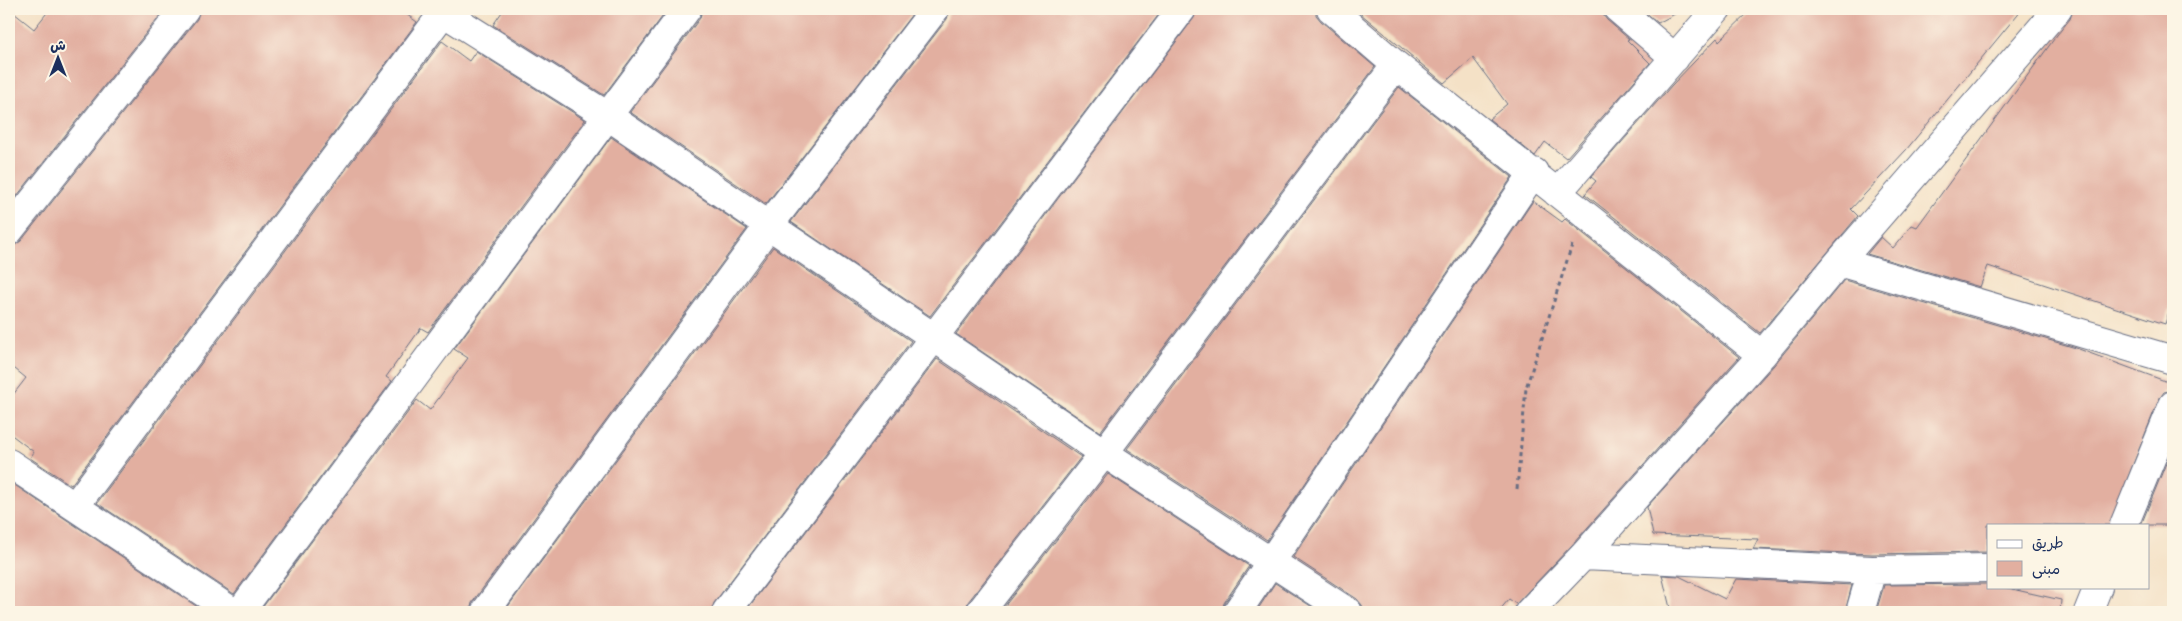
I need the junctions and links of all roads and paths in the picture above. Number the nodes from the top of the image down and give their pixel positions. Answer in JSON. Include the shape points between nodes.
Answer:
{"nodes":[{"id":1,"x":185,"y":9,"type":"edge"},
{"id":2,"x":687,"y":9,"type":"edge"},
{"id":3,"x":935,"y":9,"type":"edge"},
{"id":4,"x":1182,"y":9,"type":"edge"},
{"id":5,"x":1331,"y":9,"type":"edge"},
{"id":6,"x":1618,"y":9,"type":"edge"},
{"id":7,"x":1717,"y":9,"type":"edge"},
{"id":8,"x":2058,"y":9,"type":"edge"},
{"id":9,"x":442,"y":10,"type":"edge"},
{"id":10,"x":1675,"y":58,"type":"junction"},
{"id":11,"x":1396,"y":65,"type":"junction"},
{"id":12,"x":608,"y":116,"type":"junction"},
{"id":13,"x":1534,"y":172,"type":"junction"},
{"id":14,"x":1557,"y":193,"type":"junction"},
{"id":15,"x":1582,"y":213,"type":"junction"},
{"id":16,"x":770,"y":224,"type":"junction"},
{"id":17,"x":9,"y":230,"type":"edge"},
{"id":18,"x":1839,"y":262,"type":"junction"},
{"id":19,"x":934,"y":337,"type":"junction"},
{"id":20,"x":1762,"y":354,"type":"junction"},
{"id":21,"x":2173,"y":360,"type":"edge"},
{"id":22,"x":2173,"y":405,"type":"edge"},
{"id":23,"x":1104,"y":453,"type":"junction"},
{"id":24,"x":9,"y":463,"type":"edge"},
{"id":25,"x":1516,"y":489,"type":"dead end"},
{"id":26,"x":75,"y":506,"type":"junction"},
{"id":27,"x":2124,"y":524,"type":"edge"},
{"id":28,"x":1583,"y":556,"type":"junction"},
{"id":29,"x":1272,"y":562,"type":"junction"},
{"id":30,"x":1987,"y":568,"type":"edge"},
{"id":31,"x":1872,"y":570,"type":"junction"},
{"id":32,"x":2098,"y":588,"type":"edge"},
{"id":33,"x":233,"y":612,"type":"edge"},
{"id":34,"x":240,"y":612,"type":"edge"},
{"id":35,"x":485,"y":612,"type":"edge"},
{"id":36,"x":726,"y":612,"type":"edge"},
{"id":37,"x":980,"y":612,"type":"edge"},
{"id":38,"x":1237,"y":612,"type":"edge"},
{"id":39,"x":1348,"y":612,"type":"edge"},
{"id":40,"x":1529,"y":612,"type":"edge"},
{"id":41,"x":1860,"y":612,"type":"edge"},
{"id":42,"x":2088,"y":612,"type":"edge"}],
"edges":[{"from":1,"to":17,"type":"street"},
{"from":2,"to":12,"type":"street"},
{"from":3,"to":16,"type":"street"},
{"from":4,"to":19,"type":"street"},
{"from":5,"to":11,"type":"street"},
{"from":6,"to":10,"type":"street"},
{"from":7,"to":10,"type":"street"},
{"from":8,"to":18,"type":"street"},
{"from":9,"to":12,"type":"street"},
{"from":9,"to":26,"type":"street"},
{"from":10,"to":14,"type":"street"},
{"from":11,"to":13,"type":"street"},
{"from":11,"to":23,"type":"street"},
{"from":12,"to":16,"type":"street"},
{"from":12,"to":34,"type":"street"},
{"from":13,"to":14,"type":"street"},
{"from":13,"to":29,"type":"street"},
{"from":14,"to":15,"type":"street"},
{"from":15,"to":20,"type":"street"},
{"from":15,"to":25,"type":"path","via":[[1526,388]]},
{"from":16,"to":19,"type":"street"},
{"from":16,"to":35,"type":"street"},
{"from":18,"to":20,"type":"street"},
{"from":18,"to":21,"type":"street"},
{"from":19,"to":23,"type":"street"},
{"from":19,"to":36,"type":"street"},
{"from":20,"to":28,"type":"street"},
{"from":22,"to":27,"type":"street"},
{"from":23,"to":29,"type":"street"},
{"from":23,"to":37,"type":"street"},
{"from":24,"to":26,"type":"street"},
{"from":26,"to":33,"type":"street"},
{"from":28,"to":31,"type":"street"},
{"from":28,"to":40,"type":"street"},
{"from":29,"to":38,"type":"street"},
{"from":29,"to":39,"type":"street"},
{"from":30,"to":31,"type":"street"},
{"from":31,"to":41,"type":"street"},
{"from":32,"to":42,"type":"street"}]}
